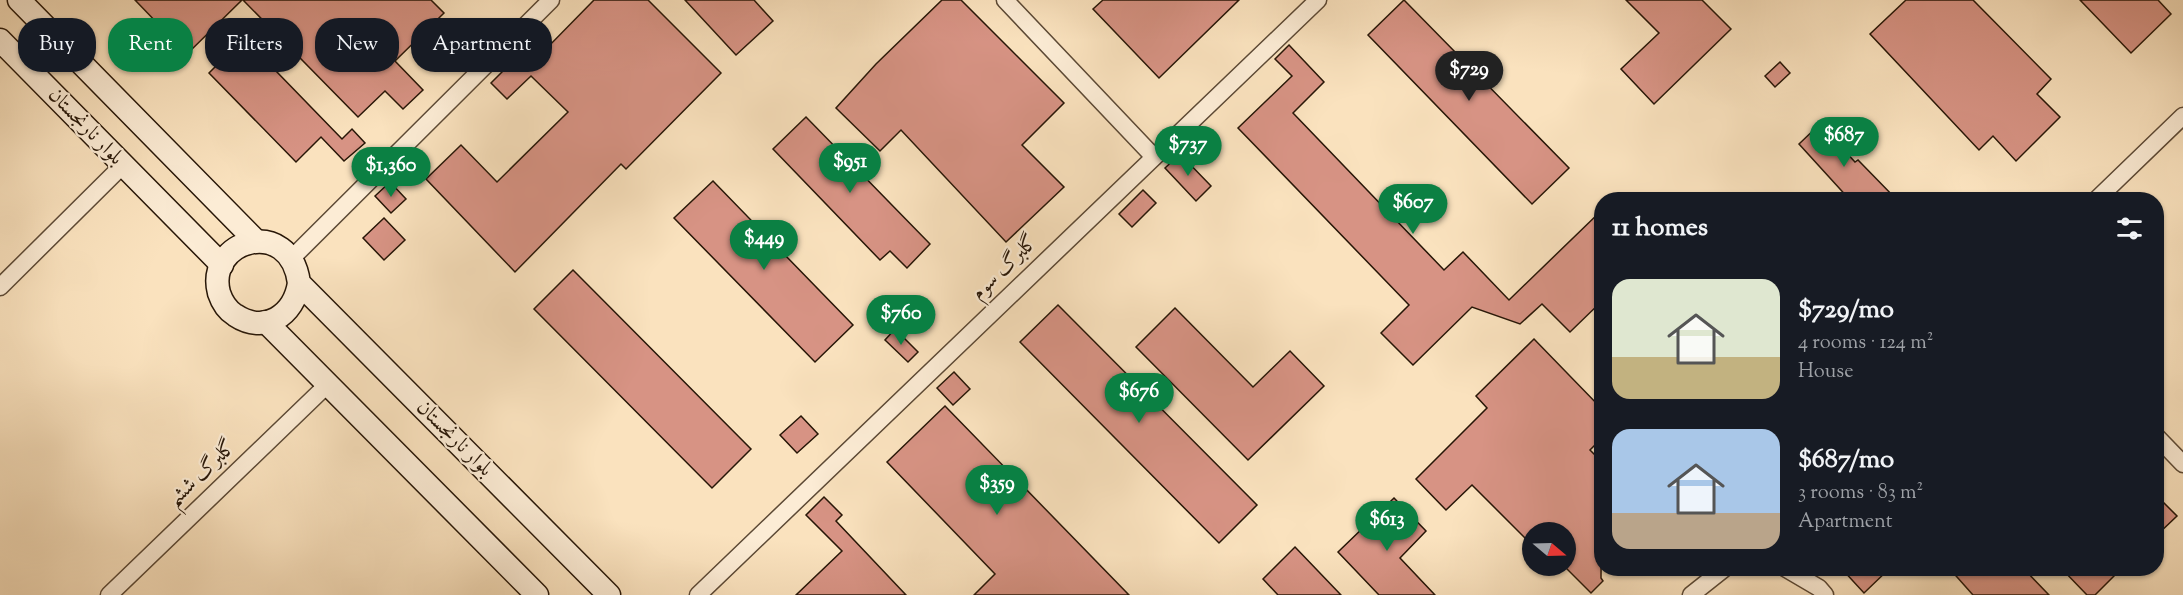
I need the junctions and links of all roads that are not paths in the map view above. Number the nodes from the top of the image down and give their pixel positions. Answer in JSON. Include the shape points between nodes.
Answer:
{"nodes":[{"id":1,"x":19,"y":0,"type":"edge"},
{"id":2,"x":551,"y":0,"type":"edge"},
{"id":3,"x":1005,"y":0,"type":"edge"},
{"id":4,"x":1318,"y":0,"type":"edge"},
{"id":5,"x":0,"y":40,"type":"edge"},
{"id":6,"x":2183,"y":116,"type":"edge"},
{"id":7,"x":1154,"y":157,"type":"junction"},
{"id":8,"x":123,"y":165,"type":"junction"},
{"id":9,"x":2104,"y":192,"type":"edge"},
{"id":10,"x":256,"y":241,"type":"junction"},
{"id":11,"x":292,"y":258,"type":"junction"},
{"id":12,"x":222,"y":265,"type":"junction"},
{"id":13,"x":300,"y":283,"type":"junction"},
{"id":14,"x":0,"y":287,"type":"edge"},
{"id":15,"x":266,"y":322,"type":"junction"},
{"id":16,"x":327,"y":385,"type":"junction"},
{"id":17,"x":2164,"y":444,"type":"edge"},
{"id":18,"x":2183,"y":464,"type":"edge"},
{"id":19,"x":1715,"y":576,"type":"edge"},
{"id":20,"x":1799,"y":576,"type":"edge"},
{"id":21,"x":109,"y":595,"type":"edge"},
{"id":22,"x":537,"y":595,"type":"edge"},
{"id":23,"x":609,"y":595,"type":"edge"},
{"id":24,"x":698,"y":595,"type":"edge"},
{"id":25,"x":1691,"y":595,"type":"edge"},
{"id":26,"x":1825,"y":595,"type":"edge"}],
"edges":[{"from":1,"to":10,"type":"street","name":"بلوار نارنجستان"},
{"from":2,"to":11,"type":"street"},
{"from":3,"to":7,"type":"street"},
{"from":4,"to":7,"type":"street","name":"گلبرگ سوم"},
{"from":5,"to":8,"type":"street","name":"بلوار نارنجستان"},
{"from":6,"to":9,"type":"street"},
{"from":7,"to":24,"type":"street","name":"گلبرگ سوم"},
{"from":8,"to":12,"type":"street","name":"بلوار نارنجستان"},
{"from":8,"to":14,"type":"street"},
{"from":10,"to":11,"type":"street","name":"بلوار نارنجستان","via":[[282,248]]},
{"from":10,"to":12,"type":"street","via":[[236,249]]},
{"from":11,"to":13,"type":"street","name":"بلوار نارنجستان"},
{"from":12,"to":15,"type":"street","via":[[219,290],[227,307],[241,319]]},
{"from":13,"to":15,"type":"street","via":[[286,313]]},
{"from":13,"to":23,"type":"street","name":"بلوار نارنجستان"},
{"from":15,"to":16,"type":"street"},
{"from":16,"to":21,"type":"street","name":"گلبرگ ششم"},
{"from":16,"to":22,"type":"street"},
{"from":17,"to":18,"type":"street"},
{"from":19,"to":25,"type":"street"},
{"from":20,"to":26,"type":"street"}]}
